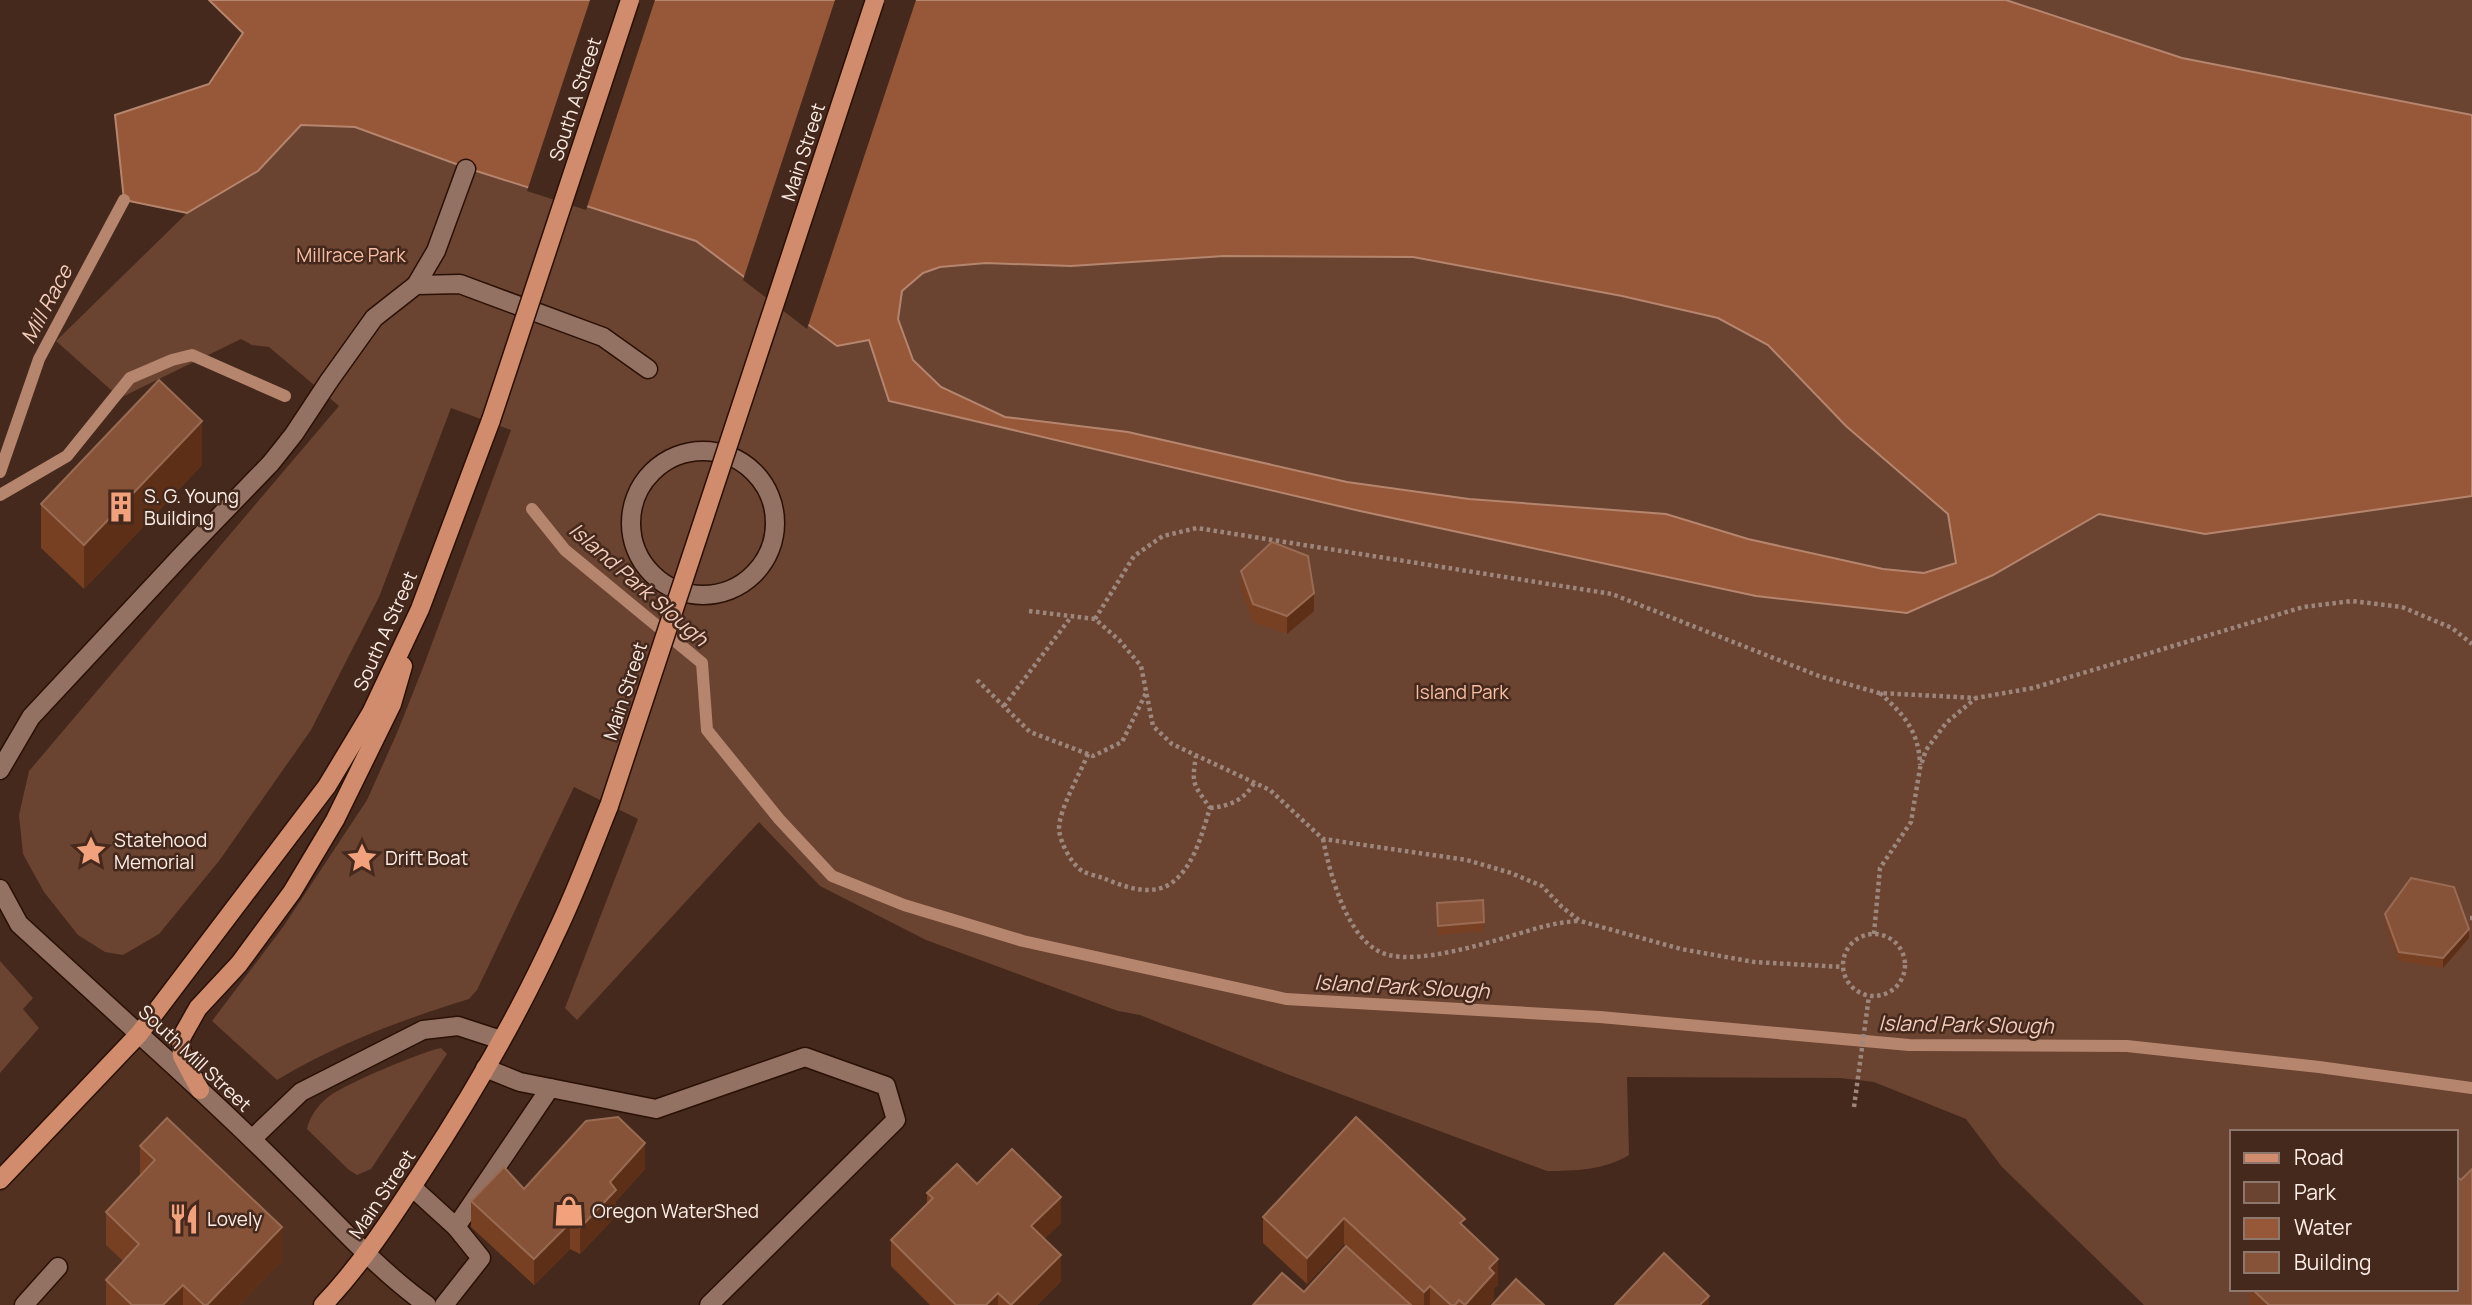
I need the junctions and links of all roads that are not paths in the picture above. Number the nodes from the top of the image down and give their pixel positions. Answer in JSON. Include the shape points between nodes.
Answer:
{"nodes":[{"id":1,"x":630,"y":0,"type":"edge"},
{"id":2,"x":875,"y":0,"type":"edge"},
{"id":3,"x":466,"y":169,"type":"dead end"},
{"id":4,"x":416,"y":285,"type":"junction"},
{"id":5,"x":648,"y":369,"type":"dead end"},
{"id":6,"x":632,"y":514,"type":"joint"},
{"id":7,"x":419,"y":609,"type":"junction"},
{"id":8,"x":0,"y":770,"type":"edge"},
{"id":9,"x":0,"y":889,"type":"edge"},
{"id":10,"x":139,"y":1034,"type":"junction"},
{"id":11,"x":501,"y":1040,"type":"junction"},
{"id":12,"x":485,"y":1068,"type":"junction"},
{"id":13,"x":550,"y":1088,"type":"junction"},
{"id":14,"x":201,"y":1090,"type":"junction"},
{"id":15,"x":252,"y":1139,"type":"junction"},
{"id":16,"x":0,"y":1180,"type":"edge"},
{"id":17,"x":412,"y":1187,"type":"junction"},
{"id":18,"x":456,"y":1227,"type":"junction"},
{"id":19,"x":366,"y":1255,"type":"junction"},
{"id":20,"x":58,"y":1267,"type":"dead end"},
{"id":21,"x":713,"y":1304,"type":"edge"},
{"id":22,"x":24,"y":1305,"type":"edge"},
{"id":23,"x":323,"y":1305,"type":"edge"},
{"id":24,"x":427,"y":1305,"type":"edge"},
{"id":25,"x":444,"y":1305,"type":"edge"}],
"edges":[{"from":1,"to":7,"type":"main road","name":"South A Street","bridge":true,"via":[[491,421]]},
{"from":2,"to":11,"type":"main road","name":"Main Street","bridge":true,"via":[[609,806],[556,933]]},
{"from":3,"to":4,"type":"street","via":[[436,251]]},
{"from":4,"to":5,"type":"street","via":[[460,284],[603,337]]},
{"from":4,"to":8,"type":"street","via":[[374,318],[271,463],[31,717]]},
{"from":6,"to":6,"type":"street","via":[[632,534],[649,572],[684,593],[704,596],[725,592],[758,570],[775,532],[775,512],[757,475],[723,453],[682,454],[663,463],[637,494]]},
{"from":7,"to":10,"type":"main road","name":"South A Street","via":[[371,713],[327,786]]},
{"from":7,"to":14,"type":"main road","via":[[392,704],[335,820],[292,892],[239,964],[198,1008],[181,1038],[182,1056]]},
{"from":9,"to":10,"type":"street","name":"South Mill Street","via":[[19,924]]},
{"from":10,"to":14,"type":"street","name":"South Mill Street"},
{"from":10,"to":16,"type":"main road","name":"South A Street"},
{"from":11,"to":12,"type":"main road","name":"Main Street"},
{"from":11,"to":15,"type":"street","via":[[458,1026],[423,1030],[301,1092]]},
{"from":12,"to":13,"type":"street"},
{"from":12,"to":17,"type":"main road","name":"Main Street"},
{"from":13,"to":18,"type":"street"},
{"from":13,"to":21,"type":"street","via":[[656,1109],[805,1057],[886,1086],[896,1120]]},
{"from":14,"to":15,"type":"street","name":"South Mill Street"},
{"from":15,"to":19,"type":"street","name":"South Mill Street"},
{"from":17,"to":18,"type":"street"},
{"from":17,"to":19,"type":"main road","name":"Main Street"},
{"from":18,"to":25,"type":"street","via":[[481,1258]]},
{"from":19,"to":23,"type":"main road","name":"Main Street"},
{"from":19,"to":24,"type":"street","name":"South Mill Street"},
{"from":20,"to":22,"type":"street"}]}
